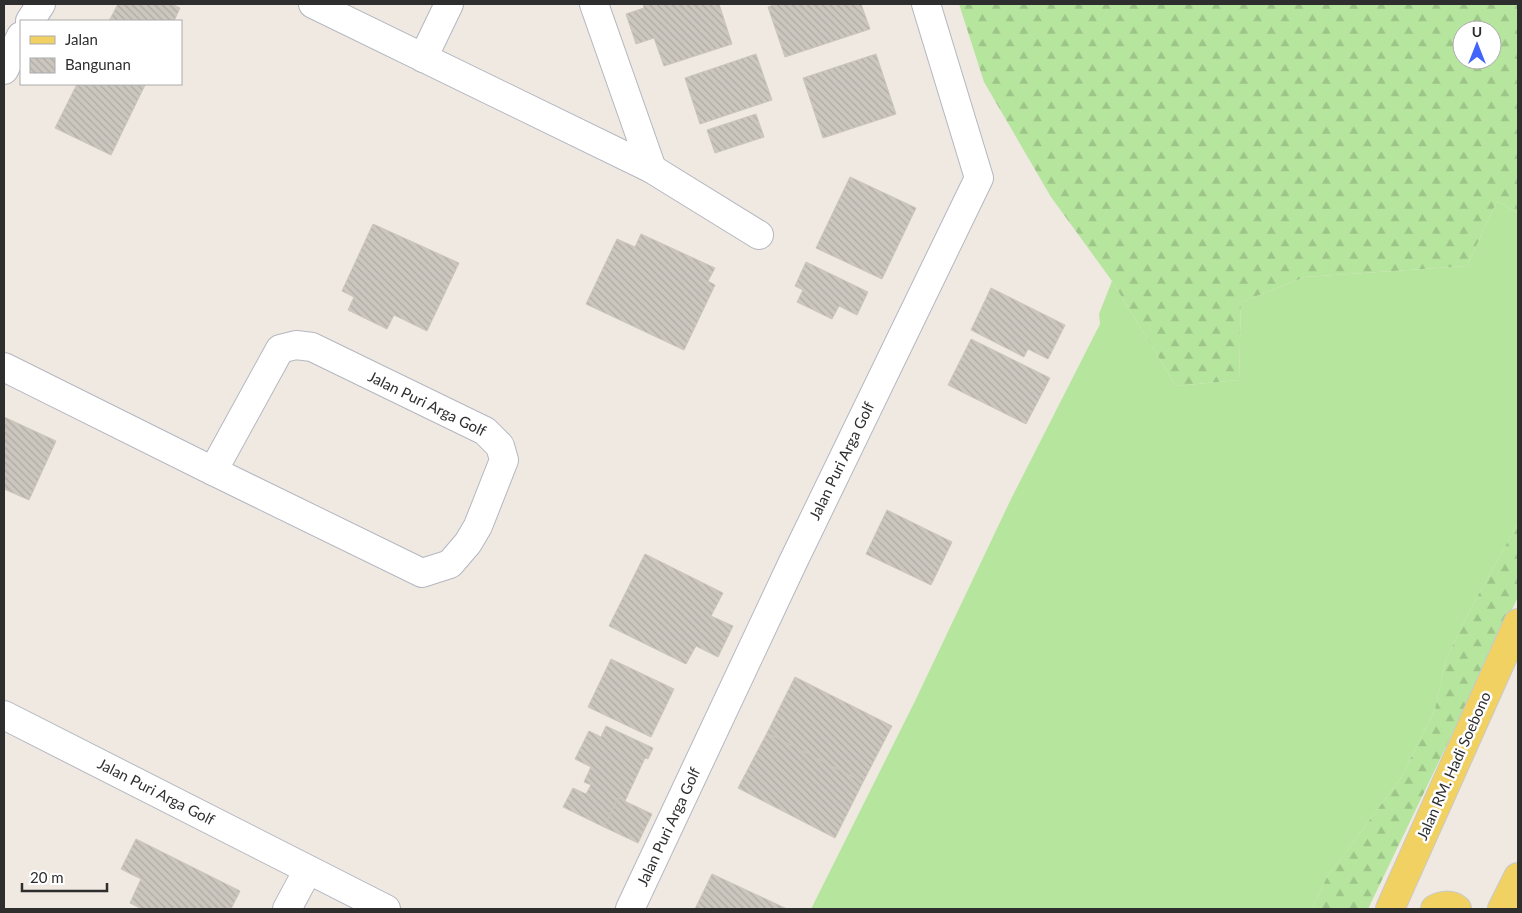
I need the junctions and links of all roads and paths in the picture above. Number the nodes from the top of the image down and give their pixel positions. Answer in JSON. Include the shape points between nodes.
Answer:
{"nodes":[{"id":1,"x":40,"y":4,"type":"edge"},
{"id":2,"x":313,"y":4,"type":"edge"},
{"id":3,"x":449,"y":4,"type":"edge"},
{"id":4,"x":594,"y":4,"type":"edge"},
{"id":5,"x":926,"y":4,"type":"edge"},
{"id":6,"x":31,"y":20,"type":"edge"},
{"id":7,"x":20,"y":38,"type":"edge"},
{"id":8,"x":423,"y":58,"type":"junction"},
{"id":9,"x":4,"y":70,"type":"edge"},
{"id":10,"x":652,"y":169,"type":"junction"},
{"id":11,"x":759,"y":235,"type":"dead end"},
{"id":12,"x":4,"y":367,"type":"edge"},
{"id":13,"x":213,"y":471,"type":"junction"},
{"id":14,"x":1518,"y":623,"type":"edge"},
{"id":15,"x":4,"y":715,"type":"edge"},
{"id":16,"x":308,"y":870,"type":"junction"},
{"id":17,"x":1518,"y":877,"type":"edge"},
{"id":18,"x":287,"y":909,"type":"edge"},
{"id":19,"x":386,"y":909,"type":"edge"},
{"id":20,"x":630,"y":909,"type":"edge"},
{"id":21,"x":1390,"y":909,"type":"edge"},
{"id":22,"x":1435,"y":909,"type":"edge"},
{"id":23,"x":1457,"y":909,"type":"edge"},
{"id":24,"x":1502,"y":909,"type":"edge"}],
"edges":[{"from":1,"to":6,"type":"street"},
{"from":2,"to":8,"type":"street"},
{"from":3,"to":8,"type":"street"},
{"from":4,"to":10,"type":"street"},
{"from":5,"to":20,"type":"street","name":"Jalan Puri Arga Golf","via":[[978,178]]},
{"from":7,"to":9,"type":"street"},
{"from":8,"to":10,"type":"street"},
{"from":10,"to":11,"type":"street"},
{"from":12,"to":13,"type":"street","name":"Jalan Puri Arga Golf"},
{"from":13,"to":13,"type":"street","name":"Jalan Puri Arga Golf","via":[[422,573],[450,564],[468,543],[504,460],[500,446],[485,431],[312,347],[296,345],[280,349]]},
{"from":14,"to":21,"type":"main road","name":"Jalan RM. Hadi Soebono"},
{"from":15,"to":16,"type":"street","name":"Jalan Puri Arga Golf"},
{"from":16,"to":18,"type":"street"},
{"from":16,"to":19,"type":"street","name":"Jalan Puri Arga Golf"},
{"from":17,"to":24,"type":"main road"},
{"from":22,"to":23,"type":"main road","via":[[1442,906]]}]}
